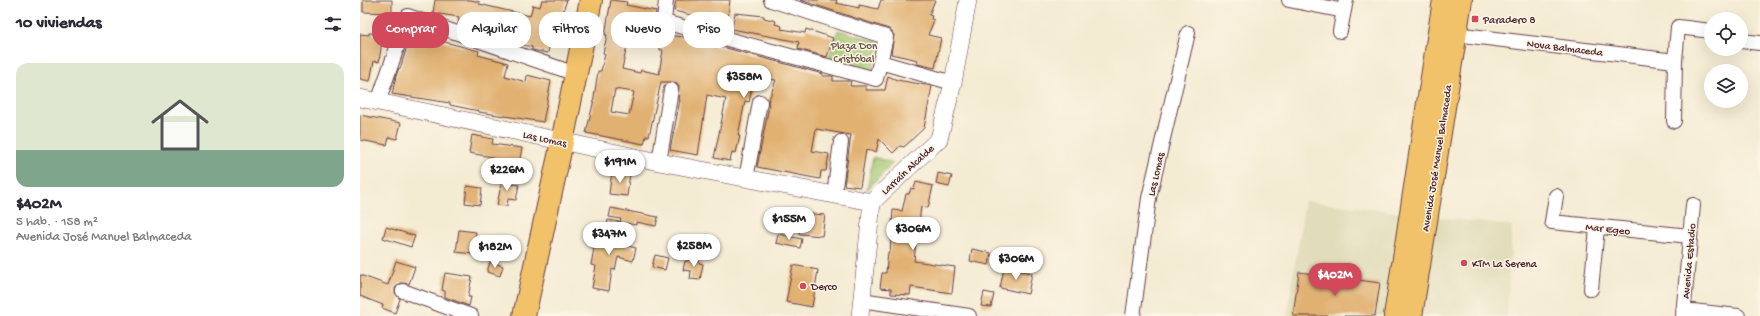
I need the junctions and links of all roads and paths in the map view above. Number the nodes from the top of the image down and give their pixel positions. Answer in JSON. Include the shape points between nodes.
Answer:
{"nodes":[{"id":1,"x":591,"y":0,"type":"edge"},
{"id":2,"x":666,"y":0,"type":"edge"},
{"id":3,"x":771,"y":0,"type":"edge"},
{"id":4,"x":1288,"y":0,"type":"edge"},
{"id":5,"x":1444,"y":0,"type":"edge"},
{"id":6,"x":1461,"y":0,"type":"edge"},
{"id":7,"x":964,"y":1,"type":"edge"},
{"id":8,"x":1345,"y":6,"type":"edge"},
{"id":9,"x":1704,"y":30,"type":"edge"},
{"id":10,"x":1340,"y":31,"type":"dead end"},
{"id":11,"x":1188,"y":33,"type":"dead end"},
{"id":12,"x":1455,"y":34,"type":"junction"},
{"id":13,"x":1748,"y":42,"type":"edge"},
{"id":14,"x":1760,"y":43,"type":"edge"},
{"id":15,"x":1675,"y":61,"type":"junction"},
{"id":16,"x":880,"y":62,"type":"junction"},
{"id":17,"x":576,"y":74,"type":"junction"},
{"id":18,"x":953,"y":83,"type":"junction"},
{"id":19,"x":670,"y":90,"type":"dead end"},
{"id":20,"x":360,"y":98,"type":"edge"},
{"id":21,"x":378,"y":102,"type":"junction"},
{"id":22,"x":760,"y":102,"type":"dead end"},
{"id":23,"x":1674,"y":121,"type":"dead end"},
{"id":24,"x":562,"y":142,"type":"junction"},
{"id":25,"x":841,"y":142,"type":"dead end"},
{"id":26,"x":659,"y":162,"type":"junction"},
{"id":27,"x":746,"y":179,"type":"junction"},
{"id":28,"x":834,"y":195,"type":"junction"},
{"id":29,"x":1556,"y":196,"type":"dead end"},
{"id":30,"x":872,"y":202,"type":"junction"},
{"id":31,"x":1693,"y":206,"type":"dead end"},
{"id":32,"x":1597,"y":228,"type":"junction"},
{"id":33,"x":1690,"y":236,"type":"junction"},
{"id":34,"x":1591,"y":289,"type":"dead end"},
{"id":35,"x":403,"y":291,"type":"dead end"},
{"id":36,"x":861,"y":308,"type":"edge"},
{"id":37,"x":1683,"y":313,"type":"edge"},
{"id":38,"x":471,"y":316,"type":"edge"},
{"id":39,"x":524,"y":316,"type":"edge"},
{"id":40,"x":969,"y":316,"type":"edge"},
{"id":41,"x":1133,"y":316,"type":"edge"},
{"id":42,"x":1394,"y":316,"type":"edge"},
{"id":43,"x":1411,"y":316,"type":"edge"},
{"id":44,"x":1738,"y":316,"type":"edge"}],
"edges":[{"from":1,"to":17,"type":"main road"},
{"from":2,"to":16,"type":"street","via":[[664,22],[876,79]]},
{"from":3,"to":16,"type":"street","via":[[886,37]]},
{"from":4,"to":8,"type":"street"},
{"from":5,"to":42,"type":"main road","name":"Avenida José Manuel Balmaceda"},
{"from":6,"to":12,"type":"main road","name":"Avenida José Manuel Balmaceda"},
{"from":7,"to":18,"type":"street","name":"Larraín Alcalde"},
{"from":8,"to":10,"type":"street"},
{"from":9,"to":15,"type":"street","via":[[1678,28]]},
{"from":11,"to":41,"type":"street","name":"Las Lomas","via":[[1150,198]]},
{"from":12,"to":15,"type":"street","name":"Nova Balmaceda"},
{"from":12,"to":43,"type":"main road","name":"Avenida José Manuel Balmaceda"},
{"from":13,"to":14,"type":"street"},
{"from":15,"to":23,"type":"street"},
{"from":16,"to":18,"type":"street"},
{"from":17,"to":21,"type":"street","via":[[408,16]]},
{"from":17,"to":24,"type":"main road"},
{"from":18,"to":30,"type":"street","name":"Larraín Alcalde","via":[[939,139]]},
{"from":19,"to":26,"type":"street"},
{"from":20,"to":21,"type":"street","name":"Las Lomas"},
{"from":21,"to":24,"type":"street","name":"Las Lomas"},
{"from":22,"to":27,"type":"street"},
{"from":24,"to":26,"type":"street","name":"Las Lomas"},
{"from":24,"to":39,"type":"main road"},
{"from":25,"to":28,"type":"street"},
{"from":26,"to":27,"type":"street","name":"Las Lomas"},
{"from":27,"to":28,"type":"street","name":"Las Lomas"},
{"from":28,"to":30,"type":"street","name":"Las Lomas"},
{"from":29,"to":32,"type":"street","name":"Mar Egeo","via":[[1552,222]]},
{"from":30,"to":36,"type":"street","name":"Larraín Alcalde"},
{"from":31,"to":33,"type":"street","name":"Avenida Estadio"},
{"from":32,"to":33,"type":"street","name":"Mar Egeo"},
{"from":32,"to":34,"type":"street"},
{"from":33,"to":37,"type":"street","name":"Avenida Estadio"},
{"from":35,"to":38,"type":"street"},
{"from":36,"to":40,"type":"street"},
{"from":37,"to":44,"type":"street"}]}
